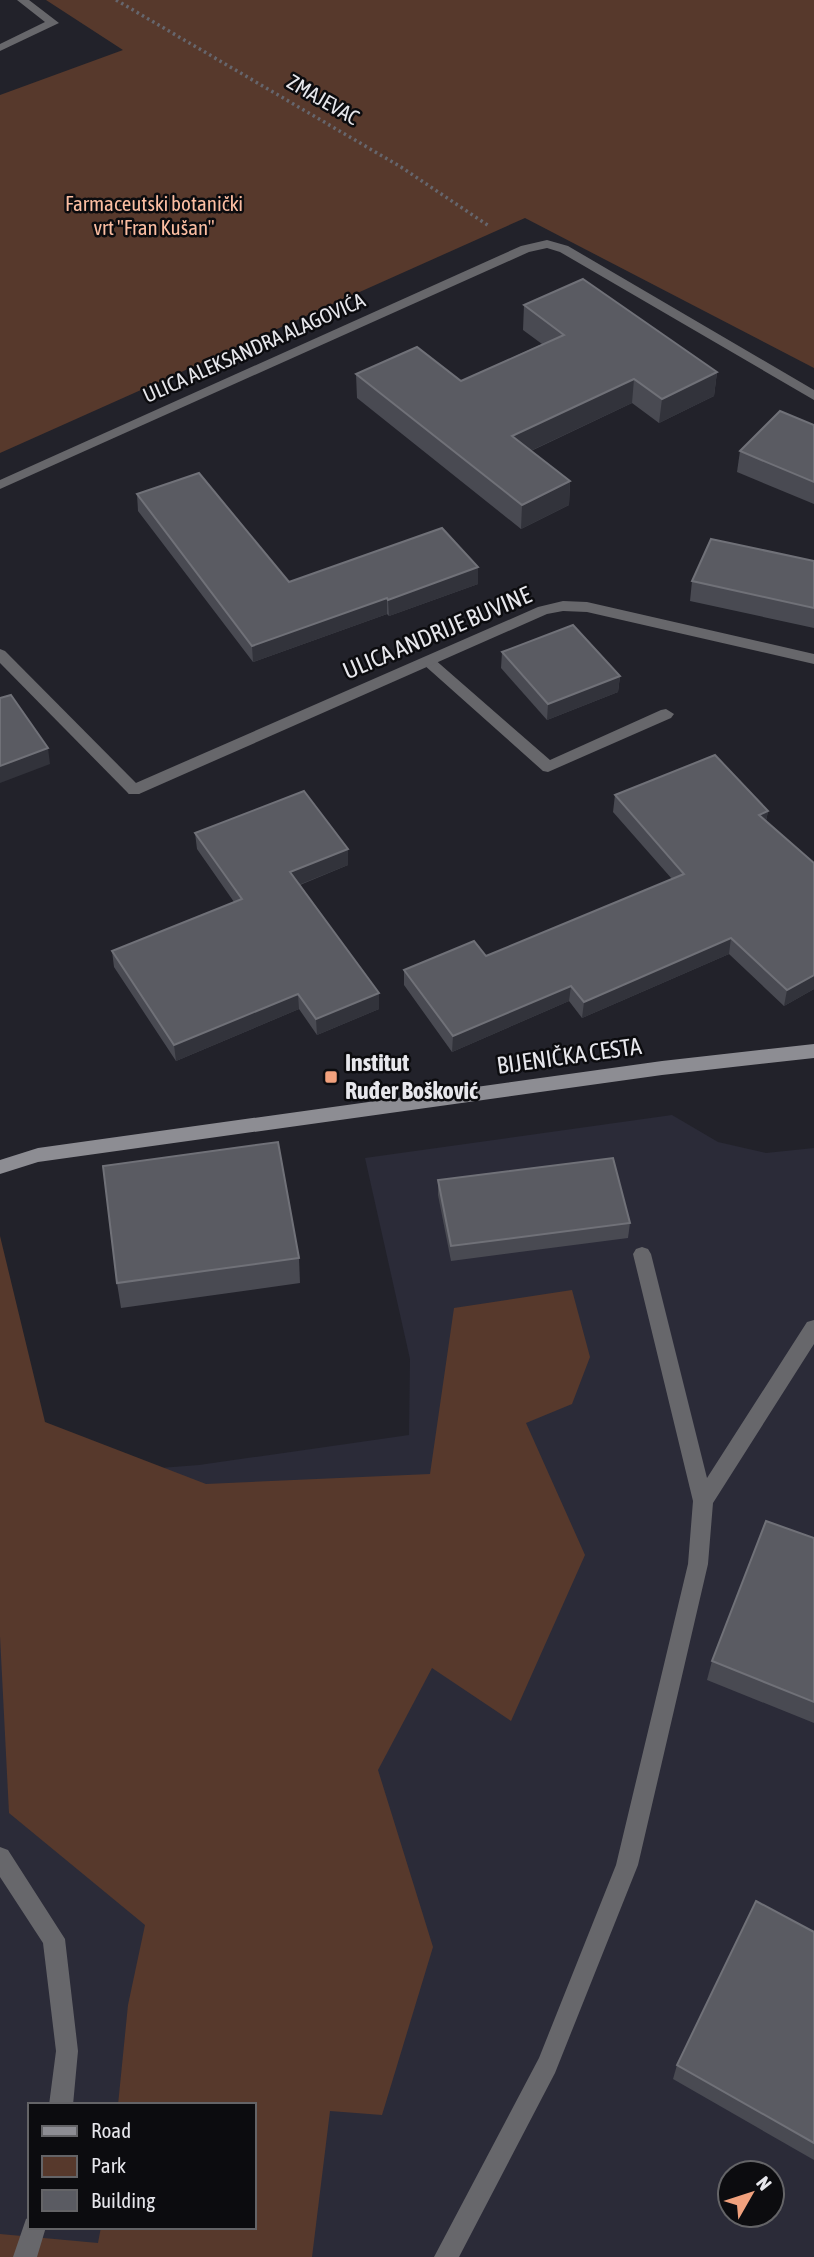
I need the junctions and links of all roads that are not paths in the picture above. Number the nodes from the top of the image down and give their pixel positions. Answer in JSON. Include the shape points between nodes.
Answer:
{"nodes":[{"id":1,"x":22,"y":0,"type":"edge"},
{"id":2,"x":0,"y":48,"type":"edge"},
{"id":3,"x":814,"y":396,"type":"edge"},
{"id":4,"x":0,"y":485,"type":"edge"},
{"id":5,"x":0,"y":654,"type":"edge"},
{"id":6,"x":814,"y":659,"type":"edge"},
{"id":7,"x":428,"y":661,"type":"junction"},
{"id":8,"x":666,"y":714,"type":"dead end"},
{"id":9,"x":814,"y":1051,"type":"edge"},
{"id":10,"x":0,"y":1167,"type":"edge"},
{"id":11,"x":642,"y":1254,"type":"dead end"},
{"id":12,"x":814,"y":1328,"type":"edge"},
{"id":13,"x":703,"y":1501,"type":"junction"},
{"id":14,"x":0,"y":1858,"type":"edge"},
{"id":15,"x":61,"y":2103,"type":"edge"},
{"id":16,"x":33,"y":2229,"type":"edge"},
{"id":17,"x":25,"y":2257,"type":"edge"},
{"id":18,"x":446,"y":2257,"type":"edge"}],
"edges":[{"from":1,"to":2,"type":"street","via":[[53,23]]},
{"from":3,"to":4,"type":"street","name":"ULICA ALEKSANDRA ALAGOVIĆA","via":[[564,249],[547,244],[525,249]]},
{"from":5,"to":7,"type":"street","name":"ULICA ANDRIJE BUVINE","via":[[134,790]]},
{"from":6,"to":7,"type":"street","name":"ULICA ANDRIJE BUVINE","via":[[587,607],[563,606],[543,610]]},
{"from":7,"to":8,"type":"street","via":[[548,767]]},
{"from":9,"to":10,"type":"main road","name":"BIJENIČKA CESTA","via":[[65,1151]]},
{"from":11,"to":13,"type":"street"},
{"from":12,"to":13,"type":"street"},
{"from":13,"to":18,"type":"street","via":[[698,1564],[627,1865],[547,2065]]},
{"from":14,"to":15,"type":"street","via":[[54,1939],[67,2051]]},
{"from":16,"to":17,"type":"street"}]}
